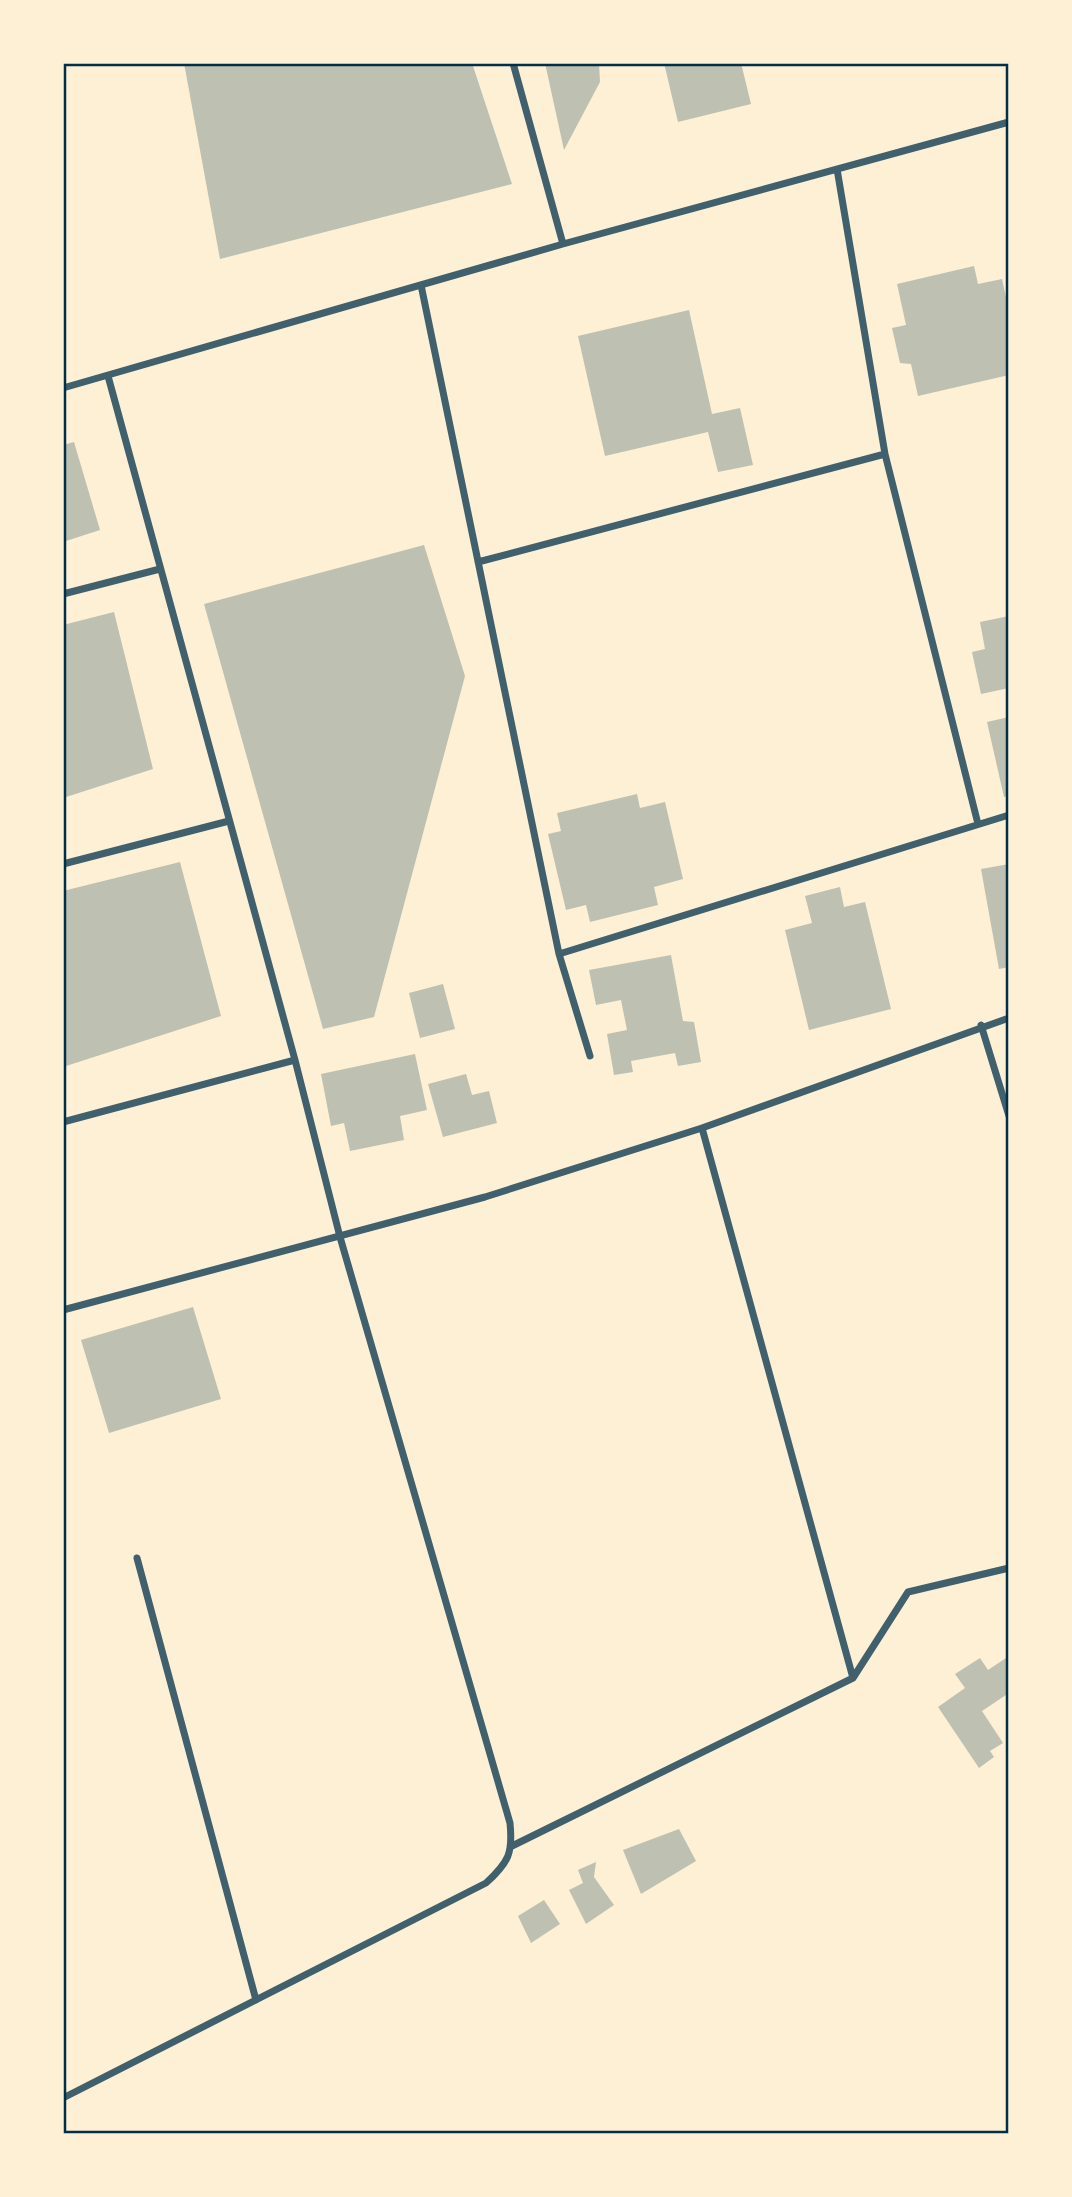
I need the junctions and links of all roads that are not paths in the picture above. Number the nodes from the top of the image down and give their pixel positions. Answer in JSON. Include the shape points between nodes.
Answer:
{"nodes":[{"id":1,"x":513,"y":63,"type":"edge"},
{"id":2,"x":1009,"y":122,"type":"edge"},
{"id":3,"x":836,"y":169,"type":"junction"},
{"id":4,"x":563,"y":244,"type":"junction"},
{"id":5,"x":421,"y":285,"type":"junction"},
{"id":6,"x":107,"y":376,"type":"junction"},
{"id":7,"x":63,"y":388,"type":"edge"},
{"id":8,"x":885,"y":454,"type":"junction"},
{"id":9,"x":478,"y":562,"type":"junction"},
{"id":10,"x":160,"y":569,"type":"junction"},
{"id":11,"x":63,"y":594,"type":"edge"},
{"id":12,"x":1009,"y":815,"type":"edge"},
{"id":13,"x":229,"y":821,"type":"junction"},
{"id":14,"x":978,"y":824,"type":"junction"},
{"id":15,"x":63,"y":864,"type":"edge"},
{"id":16,"x":559,"y":954,"type":"junction"},
{"id":17,"x":1009,"y":1018,"type":"edge"},
{"id":18,"x":981,"y":1025,"type":"junction"},
{"id":19,"x":590,"y":1056,"type":"dead end"},
{"id":20,"x":295,"y":1060,"type":"junction"},
{"id":21,"x":1009,"y":1116,"type":"edge"},
{"id":22,"x":63,"y":1122,"type":"edge"},
{"id":23,"x":702,"y":1128,"type":"junction"},
{"id":24,"x":340,"y":1237,"type":"junction"},
{"id":25,"x":63,"y":1310,"type":"edge"},
{"id":26,"x":137,"y":1558,"type":"dead end"},
{"id":27,"x":1009,"y":1568,"type":"edge"},
{"id":28,"x":853,"y":1678,"type":"junction"},
{"id":29,"x":512,"y":1846,"type":"junction"},
{"id":30,"x":256,"y":2000,"type":"junction"},
{"id":31,"x":63,"y":2098,"type":"edge"}],
"edges":[{"from":1,"to":4,"type":"street"},
{"from":2,"to":3,"type":"street"},
{"from":3,"to":4,"type":"street"},
{"from":3,"to":8,"type":"street"},
{"from":4,"to":5,"type":"street"},
{"from":5,"to":6,"type":"street"},
{"from":5,"to":9,"type":"street"},
{"from":6,"to":7,"type":"street"},
{"from":6,"to":10,"type":"street"},
{"from":8,"to":9,"type":"street"},
{"from":8,"to":14,"type":"street"},
{"from":9,"to":16,"type":"street"},
{"from":10,"to":11,"type":"street"},
{"from":10,"to":13,"type":"street"},
{"from":12,"to":14,"type":"street"},
{"from":13,"to":15,"type":"street"},
{"from":13,"to":20,"type":"street"},
{"from":14,"to":16,"type":"street"},
{"from":16,"to":19,"type":"street"},
{"from":17,"to":18,"type":"street"},
{"from":18,"to":21,"type":"street"},
{"from":18,"to":23,"type":"street"},
{"from":20,"to":22,"type":"street"},
{"from":20,"to":24,"type":"street"},
{"from":23,"to":24,"type":"street","via":[[485,1197]]},
{"from":23,"to":28,"type":"street"},
{"from":24,"to":25,"type":"street"},
{"from":24,"to":29,"type":"street","via":[[510,1823]]},
{"from":26,"to":30,"type":"street"},
{"from":27,"to":28,"type":"street","via":[[908,1592]]},
{"from":28,"to":29,"type":"street"},
{"from":29,"to":30,"type":"street","via":[[503,1867],[486,1883]]},
{"from":30,"to":31,"type":"street"}]}
